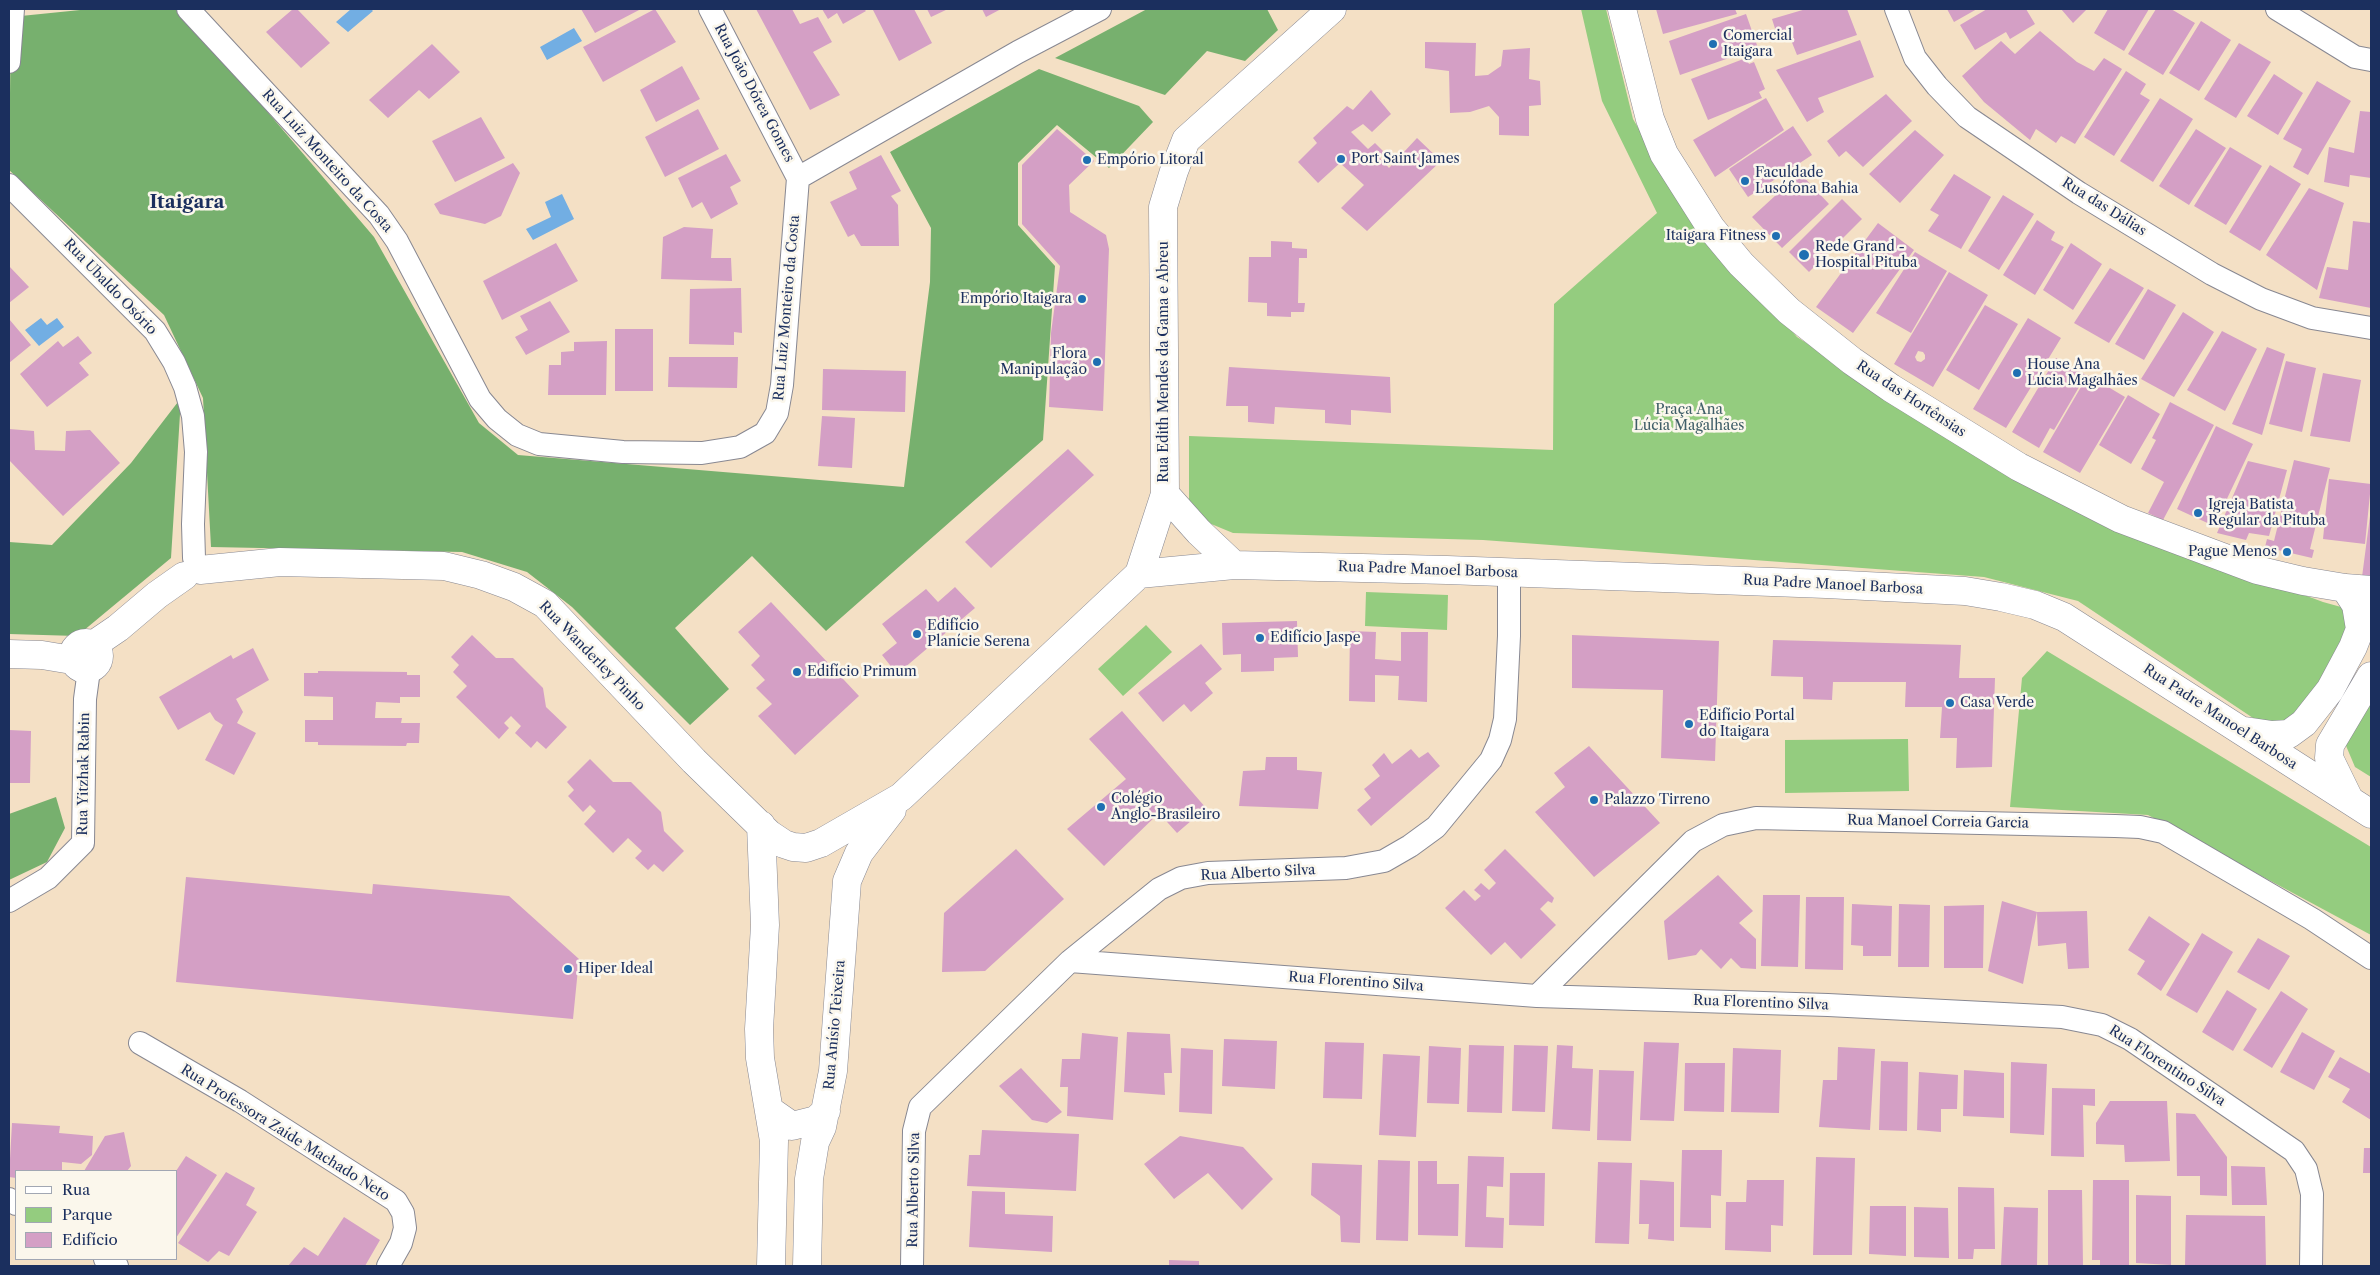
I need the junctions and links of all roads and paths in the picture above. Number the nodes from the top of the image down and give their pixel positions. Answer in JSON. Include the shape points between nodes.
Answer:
{"nodes":[{"id":1,"x":13,"y":9,"type":"edge"},
{"id":2,"x":188,"y":9,"type":"edge"},
{"id":3,"x":710,"y":9,"type":"edge"},
{"id":4,"x":1100,"y":9,"type":"edge"},
{"id":5,"x":1332,"y":9,"type":"edge"},
{"id":6,"x":1622,"y":9,"type":"edge"},
{"id":7,"x":1896,"y":9,"type":"edge"},
{"id":8,"x":2277,"y":9,"type":"edge"},
{"id":9,"x":2371,"y":60,"type":"edge"},
{"id":10,"x":9,"y":62,"type":"edge"},
{"id":11,"x":798,"y":178,"type":"junction"},
{"id":12,"x":9,"y":185,"type":"edge"},
{"id":13,"x":2371,"y":328,"type":"edge"},
{"id":14,"x":1165,"y":494,"type":"junction"},
{"id":15,"x":1234,"y":565,"type":"junction"},
{"id":16,"x":191,"y":566,"type":"junction"},
{"id":17,"x":1509,"y":572,"type":"junction"},
{"id":18,"x":1139,"y":574,"type":"junction"},
{"id":19,"x":2345,"y":588,"type":"junction"},
{"id":20,"x":2371,"y":590,"type":"edge"},
{"id":21,"x":9,"y":654,"type":"edge"},
{"id":22,"x":84,"y":658,"type":"junction"},
{"id":23,"x":2371,"y":676,"type":"edge"},
{"id":24,"x":2241,"y":730,"type":"junction"},
{"id":25,"x":901,"y":797,"type":"junction"},
{"id":26,"x":2360,"y":807,"type":"edge"},
{"id":27,"x":760,"y":825,"type":"junction"},
{"id":28,"x":806,"y":848,"type":"junction"},
{"id":29,"x":847,"y":881,"type":"junction"},
{"id":30,"x":765,"y":882,"type":"junction"},
{"id":31,"x":9,"y":901,"type":"edge"},
{"id":32,"x":2371,"y":958,"type":"edge"},
{"id":33,"x":1070,"y":961,"type":"junction"},
{"id":34,"x":1537,"y":996,"type":"junction"},
{"id":35,"x":140,"y":1043,"type":"dead end"},
{"id":36,"x":769,"y":1110,"type":"junction"},
{"id":37,"x":826,"y":1111,"type":"junction"},
{"id":38,"x":388,"y":1266,"type":"edge"},
{"id":39,"x":771,"y":1266,"type":"edge"},
{"id":40,"x":807,"y":1266,"type":"edge"},
{"id":41,"x":912,"y":1266,"type":"edge"},
{"id":42,"x":2311,"y":1266,"type":"edge"}],
"edges":[{"from":1,"to":10,"type":"street"},
{"from":2,"to":11,"type":"street","name":"Rua Luiz Monteiro da Costa","via":[[379,215],[397,240],[480,399],[516,435],[539,444],[623,452],[702,453],[740,447],[765,433],[777,413],[782,385]]},
{"from":3,"to":11,"type":"street","name":"Rua João Dórea Gomes"},
{"from":4,"to":11,"type":"street","via":[[1018,52]]},
{"from":5,"to":14,"type":"street","name":"Rua Edith Mendes da Gama e Abreu","via":[[1186,140],[1174,171],[1163,207]]},
{"from":6,"to":19,"type":"street","name":"Rua das Hortênsias","via":[[1650,119],[1664,154],[1711,228],[1741,264],[1789,311],[1860,366],[1952,427],[2019,467],[2121,519],[2257,570],[2303,582]]},
{"from":7,"to":13,"type":"street","name":"Rua das Dálias","via":[[1916,58],[1966,117],[2055,177],[2212,274],[2262,299],[2312,318]]},
{"from":8,"to":9,"type":"street","via":[[2356,57]]},
{"from":12,"to":16,"type":"street","name":"Rua Ubaldo Osório","via":[[155,331],[174,362],[193,416],[196,452]]},
{"from":14,"to":15,"type":"street"},
{"from":14,"to":18,"type":"street","name":"Rua Edith Mendes da Gama e Abreu"},
{"from":15,"to":17,"type":"street","name":"Rua Padre Manoel Barbosa"},
{"from":15,"to":18,"type":"street","name":"Rua Padre Manoel Barbosa"},
{"from":16,"to":22,"type":"street"},
{"from":16,"to":27,"type":"street","name":"Rua Wanderley Pinho","via":[[280,562],[444,566],[514,587],[545,604],[694,761]]},
{"from":17,"to":24,"type":"street","name":"Rua Padre Manoel Barbosa","via":[[1965,591],[2001,597],[2035,605],[2064,617]]},
{"from":17,"to":33,"type":"street","name":"Rua Alberto Silva","via":[[1505,710],[1500,740],[1491,760],[1436,826],[1384,861],[1346,868],[1208,873],[1181,878],[1159,888]]},
{"from":18,"to":25,"type":"street","name":"Rua Edith Mendes da Gama e Abreu"},
{"from":19,"to":20,"type":"street","name":"Rua das Hortênsias"},
{"from":19,"to":24,"type":"street","via":[[2356,605],[2360,629],[2330,690],[2304,723],[2289,734]]},
{"from":21,"to":22,"type":"street"},
{"from":22,"to":31,"type":"street","name":"Rua Yitzhak Rabin","via":[[83,843],[48,878]]},
{"from":23,"to":26,"type":"street","via":[[2330,745],[2329,758]]},
{"from":24,"to":26,"type":"street","name":"Rua Padre Manoel Barbosa"},
{"from":25,"to":28,"type":"street","via":[[821,844]]},
{"from":25,"to":29,"type":"street","name":"Rua Anísio Teixeira","via":[[859,853]]},
{"from":27,"to":28,"type":"street","name":"Rua Wanderley Pinho","via":[[784,844]]},
{"from":27,"to":30,"type":"street"},
{"from":28,"to":29,"type":"street","name":"Rua Wanderley Pinho","via":[[827,855]]},
{"from":28,"to":30,"type":"street","via":[[785,857]]},
{"from":29,"to":37,"type":"street","name":"Rua Anísio Teixeira"},
{"from":30,"to":36,"type":"street","via":[[759,1029],[760,1058]]},
{"from":32,"to":34,"type":"street","name":"Rua Manoel Correia Garcia","via":[[2312,919],[2163,832],[2115,826],[1756,818],[1723,825],[1693,841]]},
{"from":33,"to":34,"type":"street","name":"Rua Florentino Silva"},
{"from":33,"to":41,"type":"street","name":"Rua Alberto Silva","via":[[920,1107],[914,1131]]},
{"from":34,"to":42,"type":"street","name":"Rua Florentino Silva","via":[[1828,1005],[2062,1017],[2102,1025],[2138,1044],[2294,1151],[2306,1169],[2312,1194]]},
{"from":35,"to":38,"type":"street","name":"Rua Professora Zaíde Machado Neto","via":[[396,1201],[403,1213],[405,1228]]},
{"from":36,"to":37,"type":"street","via":[[792,1126],[816,1120]]},
{"from":36,"to":39,"type":"street","via":[[774,1141]]},
{"from":37,"to":40,"type":"street","name":"Rua Anísio Teixeira","via":[[815,1142],[809,1179]]}]}
